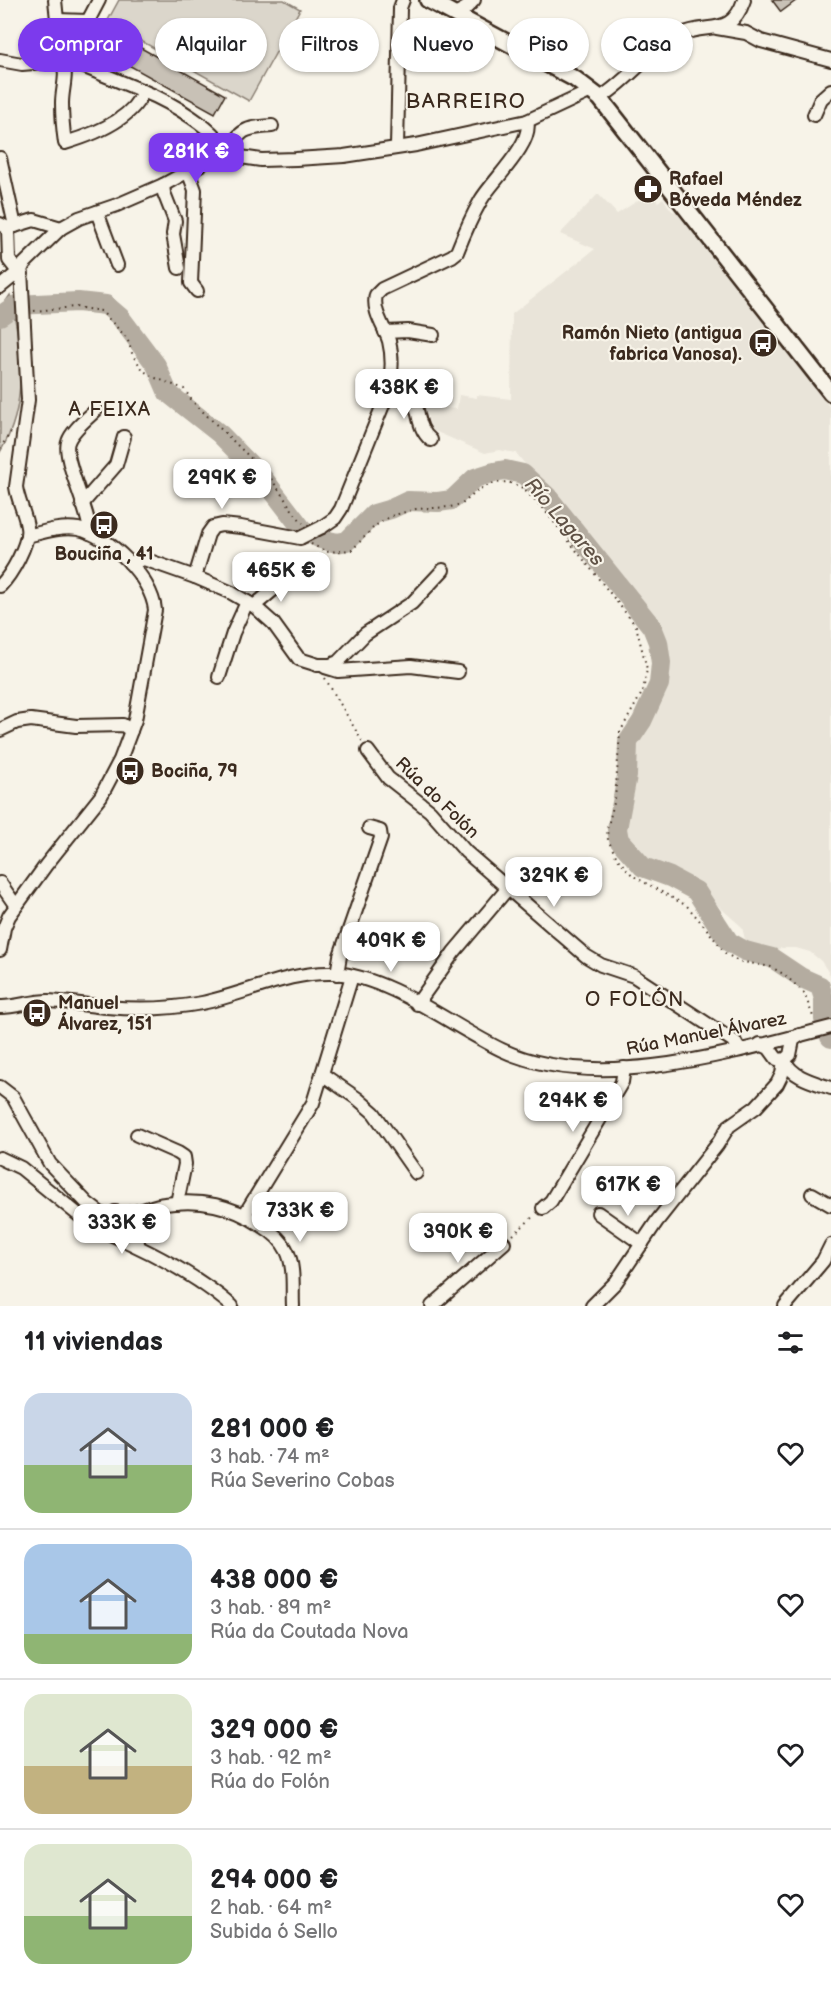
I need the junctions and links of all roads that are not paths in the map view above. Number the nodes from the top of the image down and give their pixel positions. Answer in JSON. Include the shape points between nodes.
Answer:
{"nodes":[{"id":1,"x":55,"y":0,"type":"edge"},
{"id":2,"x":99,"y":0,"type":"edge"},
{"id":3,"x":403,"y":0,"type":"edge"},
{"id":4,"x":428,"y":0,"type":"edge"},
{"id":5,"x":474,"y":0,"type":"edge"},
{"id":6,"x":744,"y":0,"type":"edge"},
{"id":7,"x":454,"y":14,"type":"junction"},
{"id":8,"x":738,"y":14,"type":"junction"},
{"id":9,"x":57,"y":18,"type":"edge"},
{"id":10,"x":90,"y":18,"type":"edge"},
{"id":11,"x":717,"y":28,"type":"junction"},
{"id":12,"x":746,"y":33,"type":"junction"},
{"id":13,"x":0,"y":60,"type":"edge"},
{"id":14,"x":831,"y":60,"type":"edge"},
{"id":15,"x":18,"y":63,"type":"edge"},
{"id":16,"x":65,"y":72,"type":"edge"},
{"id":17,"x":110,"y":72,"type":"edge"},
{"id":18,"x":831,"y":90,"type":"edge"},
{"id":19,"x":143,"y":91,"type":"junction"},
{"id":20,"x":596,"y":95,"type":"junction"},
{"id":21,"x":814,"y":115,"type":"dead end"},
{"id":22,"x":527,"y":121,"type":"junction"},
{"id":23,"x":272,"y":126,"type":"dead end"},
{"id":24,"x":397,"y":147,"type":"junction"},
{"id":25,"x":228,"y":155,"type":"junction"},
{"id":26,"x":0,"y":158,"type":"edge"},
{"id":27,"x":188,"y":171,"type":"junction"},
{"id":28,"x":163,"y":185,"type":"junction"},
{"id":29,"x":97,"y":212,"type":"junction"},
{"id":30,"x":8,"y":226,"type":"edge"},
{"id":31,"x":61,"y":228,"type":"junction"},
{"id":32,"x":4,"y":256,"type":"edge"},
{"id":33,"x":117,"y":264,"type":"dead end"},
{"id":34,"x":179,"y":268,"type":"dead end"},
{"id":35,"x":21,"y":272,"type":"junction"},
{"id":36,"x":0,"y":287,"type":"edge"},
{"id":37,"x":197,"y":291,"type":"dead end"},
{"id":38,"x":385,"y":332,"type":"junction"},
{"id":39,"x":433,"y":335,"type":"dead end"},
{"id":40,"x":392,"y":379,"type":"junction"},
{"id":41,"x":831,"y":393,"type":"edge"},
{"id":42,"x":96,"y":410,"type":"dead end"},
{"id":43,"x":124,"y":437,"type":"dead end"},
{"id":44,"x":431,"y":440,"type":"dead end"},
{"id":45,"x":82,"y":504,"type":"junction"},
{"id":46,"x":90,"y":532,"type":"junction"},
{"id":47,"x":27,"y":536,"type":"junction"},
{"id":48,"x":130,"y":562,"type":"junction"},
{"id":49,"x":443,"y":570,"type":"dead end"},
{"id":50,"x":195,"y":577,"type":"junction"},
{"id":51,"x":295,"y":579,"type":"dead end"},
{"id":52,"x":0,"y":586,"type":"edge"},
{"id":53,"x":251,"y":604,"type":"junction"},
{"id":54,"x":318,"y":665,"type":"junction"},
{"id":55,"x":458,"y":672,"type":"dead end"},
{"id":56,"x":219,"y":677,"type":"dead end"},
{"id":57,"x":0,"y":730,"type":"edge"},
{"id":58,"x":131,"y":731,"type":"junction"},
{"id":59,"x":368,"y":751,"type":"road end"},
{"id":60,"x":369,"y":828,"type":"dead end"},
{"id":61,"x":0,"y":883,"type":"edge"},
{"id":62,"x":509,"y":887,"type":"junction"},
{"id":63,"x":10,"y":903,"type":"edge"},
{"id":64,"x":3,"y":921,"type":"edge"},
{"id":65,"x":0,"y":950,"type":"edge"},
{"id":66,"x":337,"y":974,"type":"junction"},
{"id":67,"x":352,"y":976,"type":"junction"},
{"id":68,"x":417,"y":1004,"type":"junction"},
{"id":69,"x":0,"y":1008,"type":"edge"},
{"id":70,"x":831,"y":1027,"type":"edge"},
{"id":71,"x":800,"y":1035,"type":"junction"},
{"id":72,"x":778,"y":1040,"type":"junction"},
{"id":73,"x":760,"y":1044,"type":"junction"},
{"id":74,"x":791,"y":1047,"type":"junction"},
{"id":75,"x":739,"y":1050,"type":"junction"},
{"id":76,"x":772,"y":1052,"type":"junction"},
{"id":77,"x":784,"y":1060,"type":"junction"},
{"id":78,"x":624,"y":1068,"type":"junction"},
{"id":79,"x":321,"y":1074,"type":"junction"},
{"id":80,"x":0,"y":1087,"type":"edge"},
{"id":81,"x":831,"y":1088,"type":"edge"},
{"id":82,"x":137,"y":1135,"type":"dead end"},
{"id":83,"x":0,"y":1158,"type":"edge"},
{"id":84,"x":416,"y":1173,"type":"dead end"},
{"id":85,"x":812,"y":1194,"type":"dead end"},
{"id":86,"x":177,"y":1203,"type":"junction"},
{"id":87,"x":831,"y":1204,"type":"edge"},
{"id":88,"x":543,"y":1208,"type":"road end"},
{"id":89,"x":100,"y":1213,"type":"junction"},
{"id":90,"x":598,"y":1213,"type":"dead end"},
{"id":91,"x":245,"y":1214,"type":"junction"},
{"id":92,"x":116,"y":1224,"type":"junction"},
{"id":93,"x":97,"y":1227,"type":"junction"},
{"id":94,"x":504,"y":1243,"type":"road end"},
{"id":95,"x":642,"y":1244,"type":"junction"},
{"id":96,"x":831,"y":1245,"type":"edge"},
{"id":97,"x":827,"y":1264,"type":"edge"},
{"id":98,"x":232,"y":1306,"type":"edge"},
{"id":99,"x":293,"y":1306,"type":"edge"},
{"id":100,"x":432,"y":1306,"type":"edge"},
{"id":101,"x":592,"y":1306,"type":"edge"},
{"id":102,"x":785,"y":1306,"type":"edge"}],
"edges":[{"from":1,"to":9,"type":"street"},
{"from":2,"to":10,"type":"street"},
{"from":3,"to":24,"type":"street"},
{"from":4,"to":7,"type":"main road"},
{"from":5,"to":7,"type":"street"},
{"from":6,"to":8,"type":"street"},
{"from":7,"to":20,"type":"main road","via":[[575,79]]},
{"from":8,"to":11,"type":"street"},
{"from":8,"to":12,"type":"street"},
{"from":11,"to":12,"type":"street"},
{"from":11,"to":20,"type":"street","via":[[682,33],[614,88]]},
{"from":12,"to":14,"type":"street","via":[[761,41]]},
{"from":13,"to":15,"type":"street"},
{"from":16,"to":19,"type":"street","via":[[65,143],[106,128],[135,106]]},
{"from":17,"to":19,"type":"street"},
{"from":18,"to":21,"type":"street","via":[[821,99]]},
{"from":19,"to":25,"type":"street","via":[[203,126],[223,144]]},
{"from":20,"to":22,"type":"street"},
{"from":20,"to":41,"type":"main road"},
{"from":22,"to":24,"type":"street"},
{"from":22,"to":38,"type":"street","via":[[529,128],[523,142],[484,195],[457,252],[376,295],[375,307]]},
{"from":23,"to":25,"type":"street","via":[[243,131]]},
{"from":24,"to":25,"type":"street","via":[[296,159],[261,160]]},
{"from":25,"to":27,"type":"street"},
{"from":26,"to":30,"type":"street"},
{"from":27,"to":28,"type":"street"},
{"from":27,"to":37,"type":"street","via":[[195,190],[191,283]]},
{"from":28,"to":29,"type":"street"},
{"from":28,"to":34,"type":"street","via":[[175,221],[173,234]]},
{"from":29,"to":31,"type":"street"},
{"from":29,"to":33,"type":"street"},
{"from":30,"to":31,"type":"street","via":[[34,220]]},
{"from":30,"to":32,"type":"street"},
{"from":31,"to":35,"type":"street","via":[[24,264]]},
{"from":32,"to":35,"type":"street"},
{"from":35,"to":36,"type":"street"},
{"from":35,"to":47,"type":"street","via":[[29,313],[28,386],[16,487]]},
{"from":38,"to":39,"type":"street"},
{"from":38,"to":40,"type":"street","via":[[391,351]]},
{"from":40,"to":44,"type":"street","via":[[413,395],[423,433]]},
{"from":40,"to":50,"type":"street","bridge":true,"via":[[335,518],[305,541],[241,527],[213,527]]},
{"from":42,"to":45,"type":"street","via":[[68,440]]},
{"from":43,"to":45,"type":"street","via":[[116,465]]},
{"from":45,"to":46,"type":"street"},
{"from":46,"to":47,"type":"street","via":[[64,528]]},
{"from":46,"to":48,"type":"street"},
{"from":47,"to":52,"type":"street","via":[[12,572]]},
{"from":48,"to":50,"type":"street","via":[[144,559]]},
{"from":48,"to":58,"type":"street","via":[[149,591],[155,610]]},
{"from":49,"to":54,"type":"street","via":[[412,603],[365,634],[338,662]]},
{"from":50,"to":53,"type":"street"},
{"from":51,"to":53,"type":"street"},
{"from":53,"to":54,"type":"street","via":[[273,623],[299,659]]},
{"from":53,"to":56,"type":"street","via":[[233,633]]},
{"from":54,"to":55,"type":"street","via":[[338,671],[411,666]]},
{"from":57,"to":58,"type":"street","via":[[31,720],[76,726],[123,725]]},
{"from":58,"to":63,"type":"street","via":[[101,796]]},
{"from":59,"to":62,"type":"street","name":"Rúa do Folón","via":[[388,778],[430,811],[466,852]]},
{"from":60,"to":66,"type":"street","via":[[380,831],[381,838]]},
{"from":61,"to":63,"type":"street"},
{"from":62,"to":68,"type":"street","via":[[454,952]]},
{"from":62,"to":75,"type":"street","name":"Rúa do Folón","via":[[586,956],[634,976],[735,1042]]},
{"from":63,"to":64,"type":"street"},
{"from":64,"to":65,"type":"street"},
{"from":66,"to":67,"type":"street","name":"Rúa Manuel Álvarez"},
{"from":66,"to":69,"type":"street","name":"Rúa Manuel Álvarez","via":[[307,974],[173,1007],[139,1009],[46,1001]]},
{"from":67,"to":68,"type":"street","name":"Rúa Manuel Álvarez","via":[[370,980]]},
{"from":67,"to":79,"type":"street"},
{"from":68,"to":78,"type":"street","name":"Rúa Manuel Álvarez","via":[[505,1051],[540,1063]]},
{"from":70,"to":71,"type":"street","name":"Rúa Manuel Álvarez","via":[[816,1027]]},
{"from":71,"to":72,"type":"street","name":"Rúa Manuel Álvarez"},
{"from":71,"to":74,"type":"street"},
{"from":72,"to":73,"type":"street","name":"Rúa Manuel Álvarez"},
{"from":72,"to":74,"type":"street"},
{"from":72,"to":76,"type":"street"},
{"from":73,"to":75,"type":"street","name":"Rúa Manuel Álvarez"},
{"from":73,"to":76,"type":"street"},
{"from":74,"to":77,"type":"street"},
{"from":75,"to":78,"type":"street","name":"Rúa Manuel Álvarez"},
{"from":76,"to":77,"type":"street","via":[[777,1059]]},
{"from":77,"to":81,"type":"street","via":[[789,1070]]},
{"from":77,"to":95,"type":"street","via":[[777,1084],[756,1107],[729,1126]]},
{"from":78,"to":88,"type":"street","via":[[622,1082]]},
{"from":79,"to":84,"type":"street","via":[[374,1113]]},
{"from":79,"to":91,"type":"street","via":[[312,1103]]},
{"from":80,"to":89,"type":"street","via":[[13,1097],[50,1164]]},
{"from":82,"to":86,"type":"street","via":[[184,1157]]},
{"from":83,"to":93,"type":"street","via":[[21,1168]]},
{"from":85,"to":87,"type":"street"},
{"from":86,"to":91,"type":"street","via":[[201,1202]]},
{"from":86,"to":92,"type":"street","via":[[122,1214]]},
{"from":89,"to":92,"type":"street","via":[[108,1210]]},
{"from":89,"to":93,"type":"street"},
{"from":90,"to":95,"type":"street"},
{"from":91,"to":99,"type":"street","via":[[270,1230],[287,1251]]},
{"from":92,"to":93,"type":"street","via":[[102,1233]]},
{"from":92,"to":98,"type":"street","via":[[145,1249],[193,1276]]},
{"from":94,"to":100,"type":"street"},
{"from":95,"to":101,"type":"street","via":[[616,1282]]},
{"from":96,"to":97,"type":"street"},
{"from":97,"to":102,"type":"street"}]}
